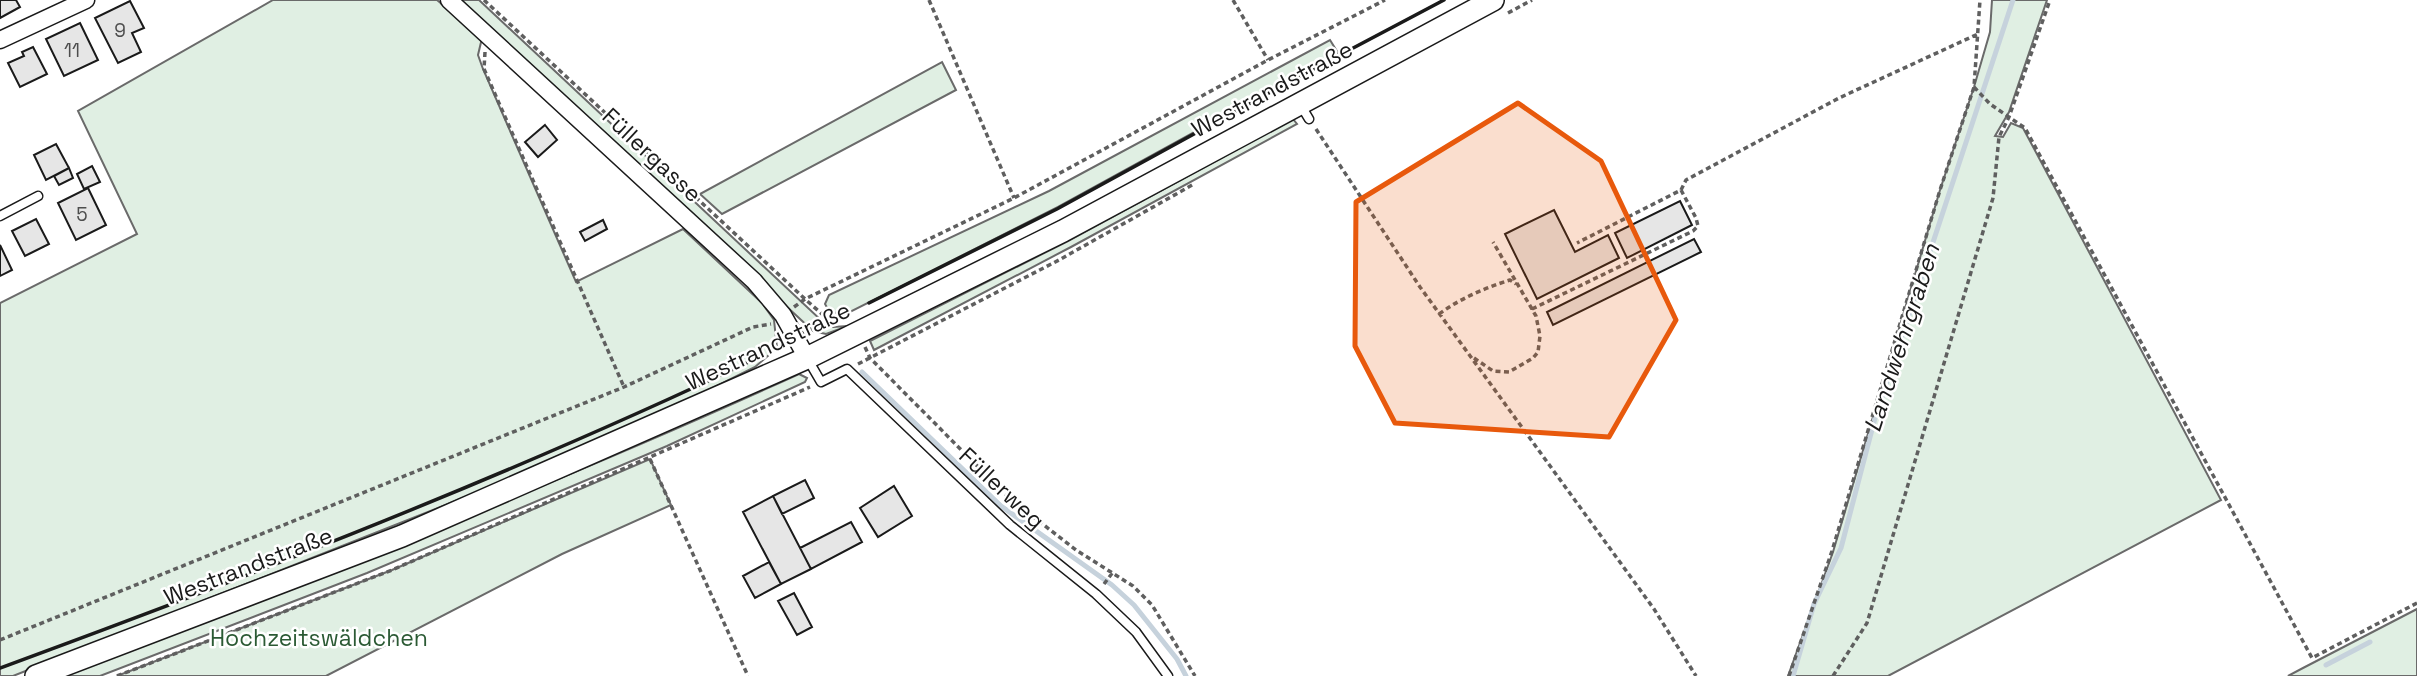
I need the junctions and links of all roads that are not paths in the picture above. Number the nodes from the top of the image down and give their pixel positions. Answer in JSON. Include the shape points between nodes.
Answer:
{"nodes":[{"id":1,"x":86,"y":0,"type":"edge"},
{"id":2,"x":449,"y":0,"type":"edge"},
{"id":3,"x":1493,"y":0,"type":"edge"},
{"id":4,"x":0,"y":40,"type":"edge"},
{"id":5,"x":38,"y":197,"type":"dead end"},
{"id":6,"x":0,"y":216,"type":"edge"},
{"id":7,"x":807,"y":358,"type":"junction"},
{"id":8,"x":36,"y":676,"type":"edge"},
{"id":9,"x":1168,"y":676,"type":"edge"}],
"edges":[{"from":1,"to":4,"type":"street"},
{"from":2,"to":7,"type":"street","name":"Füllergasse","via":[[754,281],[783,315]]},
{"from":3,"to":7,"type":"main road","name":"Westrandstraße","via":[[1305,111]]},
{"from":5,"to":6,"type":"lane"},
{"from":7,"to":8,"type":"main road","name":"Westrandstraße","via":[[402,536]]},
{"from":7,"to":9,"type":"lane","name":"Füllerweg","via":[[821,382],[847,369],[1010,525],[1136,632]]}]}
